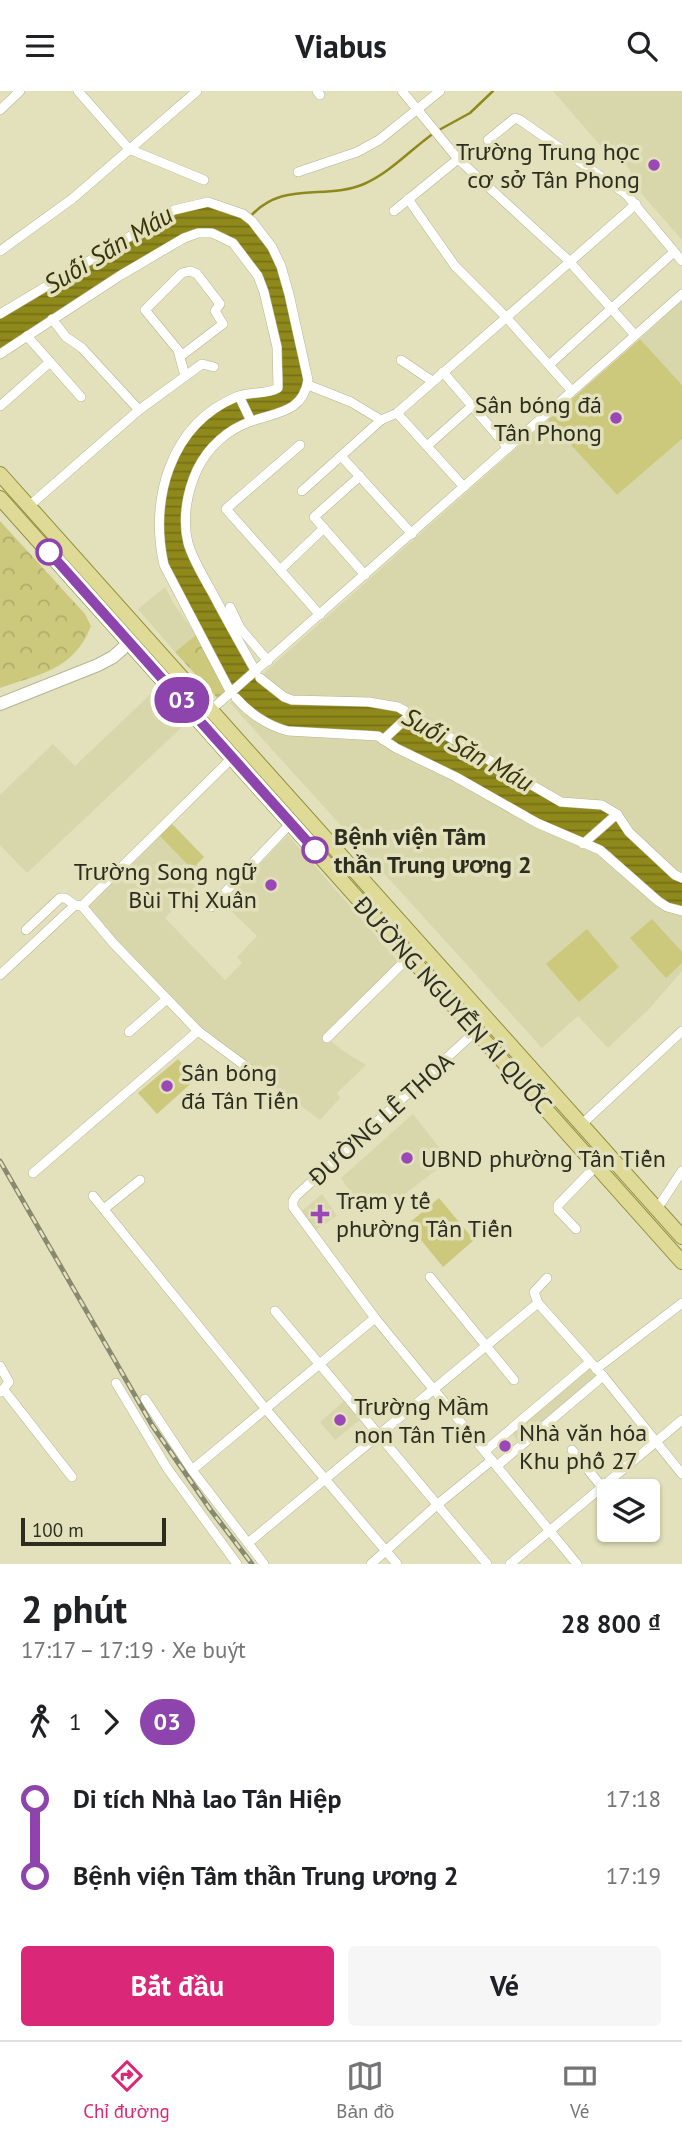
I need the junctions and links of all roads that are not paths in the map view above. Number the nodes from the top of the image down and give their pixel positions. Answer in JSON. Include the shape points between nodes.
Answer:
{"nodes":[{"id":1,"x":20,"y":91,"type":"edge"},
{"id":2,"x":78,"y":91,"type":"edge"},
{"id":3,"x":197,"y":91,"type":"edge"},
{"id":4,"x":402,"y":91,"type":"edge"},
{"id":5,"x":440,"y":91,"type":"edge"},
{"id":6,"x":0,"y":110,"type":"edge"},
{"id":7,"x":418,"y":110,"type":"junction"},
{"id":8,"x":488,"y":140,"type":"dead end"},
{"id":9,"x":130,"y":149,"type":"junction"},
{"id":10,"x":458,"y":159,"type":"junction"},
{"id":11,"x":298,"y":173,"type":"dead end"},
{"id":12,"x":204,"y":180,"type":"dead end"},
{"id":13,"x":408,"y":199,"type":"junction"},
{"id":14,"x":636,"y":204,"type":"junction"},
{"id":15,"x":394,"y":211,"type":"dead end"},
{"id":16,"x":0,"y":251,"type":"edge"},
{"id":17,"x":674,"y":251,"type":"junction"},
{"id":18,"x":569,"y":261,"type":"junction"},
{"id":19,"x":682,"y":261,"type":"edge"},
{"id":20,"x":682,"y":293,"type":"edge"},
{"id":21,"x":611,"y":308,"type":"junction"},
{"id":22,"x":0,"y":314,"type":"edge"},
{"id":23,"x":505,"y":316,"type":"junction"},
{"id":24,"x":52,"y":319,"type":"junction"},
{"id":25,"x":635,"y":335,"type":"junction"},
{"id":26,"x":27,"y":336,"type":"junction"},
{"id":27,"x":0,"y":354,"type":"edge"},
{"id":28,"x":181,"y":356,"type":"junction"},
{"id":29,"x":401,"y":361,"type":"dead end"},
{"id":30,"x":50,"y":362,"type":"junction"},
{"id":31,"x":548,"y":365,"type":"junction"},
{"id":32,"x":214,"y":367,"type":"dead end"},
{"id":33,"x":443,"y":372,"type":"junction"},
{"id":34,"x":185,"y":376,"type":"junction"},
{"id":35,"x":432,"y":381,"type":"junction"},
{"id":36,"x":308,"y":384,"type":"junction"},
{"id":37,"x":572,"y":391,"type":"junction"},
{"id":38,"x":239,"y":396,"type":"junction"},
{"id":39,"x":81,"y":397,"type":"dead end"},
{"id":40,"x":0,"y":406,"type":"edge"},
{"id":41,"x":472,"y":406,"type":"junction"},
{"id":42,"x":139,"y":410,"type":"junction"},
{"id":43,"x":397,"y":413,"type":"junction"},
{"id":44,"x":381,"y":420,"type":"junction"},
{"id":45,"x":251,"y":421,"type":"junction"},
{"id":46,"x":300,"y":445,"type":"dead end"},
{"id":47,"x":427,"y":446,"type":"junction"},
{"id":48,"x":508,"y":448,"type":"junction"},
{"id":49,"x":341,"y":456,"type":"junction"},
{"id":50,"x":0,"y":474,"type":"edge"},
{"id":51,"x":360,"y":476,"type":"junction"},
{"id":52,"x":464,"y":487,"type":"junction"},
{"id":53,"x":302,"y":491,"type":"dead end"},
{"id":54,"x":0,"y":498,"type":"edge"},
{"id":55,"x":29,"y":506,"type":"junction"},
{"id":56,"x":324,"y":528,"type":"junction"},
{"id":57,"x":412,"y":534,"type":"junction"},
{"id":58,"x":280,"y":570,"type":"junction"},
{"id":59,"x":366,"y":575,"type":"junction"},
{"id":60,"x":230,"y":607,"type":"dead end"},
{"id":61,"x":320,"y":615,"type":"junction"},
{"id":62,"x":136,"y":637,"type":"junction"},
{"id":63,"x":268,"y":661,"type":"junction"},
{"id":64,"x":258,"y":675,"type":"junction"},
{"id":65,"x":233,"y":695,"type":"junction"},
{"id":66,"x":0,"y":704,"type":"edge"},
{"id":67,"x":212,"y":709,"type":"junction"},
{"id":68,"x":411,"y":715,"type":"junction"},
{"id":69,"x":383,"y":740,"type":"junction"},
{"id":70,"x":233,"y":757,"type":"junction"},
{"id":71,"x":617,"y":814,"type":"junction"},
{"id":72,"x":291,"y":823,"type":"junction"},
{"id":73,"x":583,"y":844,"type":"junction"},
{"id":74,"x":682,"y":878,"type":"edge"},
{"id":75,"x":78,"y":906,"type":"junction"},
{"id":76,"x":211,"y":907,"type":"dead end"},
{"id":77,"x":682,"y":911,"type":"edge"},
{"id":78,"x":26,"y":930,"type":"dead end"},
{"id":79,"x":410,"y":956,"type":"junction"},
{"id":80,"x":0,"y":975,"type":"edge"},
{"id":81,"x":167,"y":999,"type":"junction"},
{"id":82,"x":489,"y":1020,"type":"junction"},
{"id":83,"x":198,"y":1031,"type":"junction"},
{"id":84,"x":476,"y":1031,"type":"junction"},
{"id":85,"x":682,"y":1031,"type":"edge"},
{"id":86,"x":130,"y":1032,"type":"dead end"},
{"id":87,"x":327,"y":1038,"type":"dead end"},
{"id":88,"x":256,"y":1075,"type":"dead end"},
{"id":89,"x":582,"y":1124,"type":"junction"},
{"id":90,"x":596,"y":1166,"type":"junction"},
{"id":91,"x":682,"y":1171,"type":"edge"},
{"id":92,"x":33,"y":1173,"type":"dead end"},
{"id":93,"x":140,"y":1180,"type":"dead end"},
{"id":94,"x":93,"y":1196,"type":"dead end"},
{"id":95,"x":104,"y":1209,"type":"junction"},
{"id":96,"x":657,"y":1209,"type":"junction"},
{"id":97,"x":576,"y":1229,"type":"dead end"},
{"id":98,"x":682,"y":1237,"type":"edge"},
{"id":99,"x":682,"y":1262,"type":"edge"},
{"id":100,"x":430,"y":1277,"type":"dead end"},
{"id":101,"x":547,"y":1278,"type":"dead end"},
{"id":102,"x":538,"y":1303,"type":"junction"},
{"id":103,"x":682,"y":1303,"type":"edge"},
{"id":104,"x":275,"y":1311,"type":"dead end"},
{"id":105,"x":375,"y":1318,"type":"junction"},
{"id":106,"x":486,"y":1345,"type":"junction"},
{"id":107,"x":319,"y":1364,"type":"junction"},
{"id":108,"x":0,"y":1366,"type":"edge"},
{"id":109,"x":596,"y":1369,"type":"junction"},
{"id":110,"x":514,"y":1380,"type":"dead end"},
{"id":111,"x":116,"y":1383,"type":"dead end"},
{"id":112,"x":432,"y":1388,"type":"junction"},
{"id":113,"x":2,"y":1392,"type":"edge"},
{"id":114,"x":145,"y":1399,"type":"dead end"},
{"id":115,"x":265,"y":1408,"type":"junction"},
{"id":116,"x":682,"y":1420,"type":"edge"},
{"id":117,"x":380,"y":1434,"type":"junction"},
{"id":118,"x":655,"y":1443,"type":"junction"},
{"id":119,"x":572,"y":1450,"type":"dead end"},
{"id":120,"x":485,"y":1451,"type":"junction"},
{"id":121,"x":495,"y":1463,"type":"junction"},
{"id":122,"x":192,"y":1470,"type":"junction"},
{"id":123,"x":682,"y":1474,"type":"edge"},
{"id":124,"x":72,"y":1477,"type":"dead end"},
{"id":125,"x":325,"y":1479,"type":"junction"},
{"id":126,"x":612,"y":1479,"type":"edge"},
{"id":127,"x":597,"y":1481,"type":"edge"},
{"id":128,"x":597,"y":1491,"type":"edge"},
{"id":129,"x":438,"y":1504,"type":"junction"},
{"id":130,"x":550,"y":1531,"type":"junction"},
{"id":131,"x":248,"y":1543,"type":"junction"},
{"id":132,"x":386,"y":1551,"type":"junction"},
{"id":133,"x":237,"y":1564,"type":"edge"},
{"id":134,"x":264,"y":1564,"type":"edge"},
{"id":135,"x":371,"y":1564,"type":"edge"},
{"id":136,"x":397,"y":1564,"type":"edge"},
{"id":137,"x":487,"y":1564,"type":"edge"},
{"id":138,"x":509,"y":1564,"type":"edge"},
{"id":139,"x":578,"y":1564,"type":"edge"}],
"edges":[{"from":1,"to":6,"type":"street"},
{"from":2,"to":9,"type":"street"},
{"from":3,"to":9,"type":"street"},
{"from":4,"to":7,"type":"street"},
{"from":5,"to":7,"type":"street"},
{"from":7,"to":10,"type":"street"},
{"from":7,"to":11,"type":"street","via":[[369,146]]},
{"from":8,"to":14,"type":"street","via":[[518,118]]},
{"from":9,"to":12,"type":"street"},
{"from":9,"to":16,"type":"street","via":[[72,199]]},
{"from":10,"to":13,"type":"street"},
{"from":10,"to":18,"type":"street"},
{"from":13,"to":15,"type":"street"},
{"from":13,"to":23,"type":"street","via":[[455,266]]},
{"from":14,"to":17,"type":"street"},
{"from":14,"to":18,"type":"street"},
{"from":17,"to":19,"type":"street"},
{"from":17,"to":21,"type":"street"},
{"from":18,"to":21,"type":"street"},
{"from":18,"to":23,"type":"street"},
{"from":20,"to":25,"type":"street"},
{"from":21,"to":25,"type":"street"},
{"from":21,"to":31,"type":"street"},
{"from":22,"to":36,"type":"street","via":[[174,210],[208,202],[243,214],[272,247],[281,266]]},
{"from":23,"to":31,"type":"street"},
{"from":23,"to":33,"type":"street"},
{"from":24,"to":26,"type":"street"},
{"from":24,"to":38,"type":"street","via":[[184,238],[198,233],[222,236],[258,276],[277,347],[278,388]]},
{"from":24,"to":42,"type":"street"},
{"from":25,"to":37,"type":"street"},
{"from":26,"to":27,"type":"street"},
{"from":26,"to":30,"type":"street"},
{"from":28,"to":28,"type":"street","via":[[145,310],[182,273],[190,271],[220,304],[215,311],[223,324]]},
{"from":28,"to":34,"type":"street"},
{"from":29,"to":35,"type":"street"},
{"from":30,"to":39,"type":"street"},
{"from":30,"to":40,"type":"street"},
{"from":31,"to":37,"type":"street"},
{"from":32,"to":34,"type":"street","via":[[203,363]]},
{"from":33,"to":35,"type":"street"},
{"from":33,"to":41,"type":"street"},
{"from":34,"to":42,"type":"street"},
{"from":35,"to":43,"type":"street"},
{"from":36,"to":44,"type":"street"},
{"from":36,"to":45,"type":"street","via":[[290,409]]},
{"from":37,"to":48,"type":"street"},
{"from":38,"to":45,"type":"street"},
{"from":38,"to":65,"type":"street","via":[[205,417],[180,444],[165,479],[159,512],[164,565]]},
{"from":41,"to":47,"type":"street"},
{"from":41,"to":48,"type":"street"},
{"from":42,"to":55,"type":"street"},
{"from":43,"to":44,"type":"street"},
{"from":43,"to":47,"type":"street"},
{"from":44,"to":49,"type":"street"},
{"from":45,"to":64,"type":"street","via":[[222,437],[201,462],[189,490],[187,521],[189,546],[198,566]]},
{"from":46,"to":58,"type":"street","via":[[226,509]]},
{"from":47,"to":52,"type":"street"},
{"from":48,"to":52,"type":"street"},
{"from":49,"to":51,"type":"street"},
{"from":49,"to":53,"type":"street"},
{"from":50,"to":55,"type":"main road","name":"ĐƯỜNG NGUYỄN ÁI QUỐC"},
{"from":51,"to":56,"type":"street","via":[[314,517]]},
{"from":51,"to":57,"type":"street"},
{"from":52,"to":57,"type":"street"},
{"from":54,"to":62,"type":"main road","name":"ĐƯỜNG NGUYỄN ÁI QUỐC"},
{"from":55,"to":62,"type":"main road","name":"ĐƯỜNG NGUYỄN ÁI QUỐC"},
{"from":56,"to":58,"type":"street"},
{"from":56,"to":59,"type":"street"},
{"from":57,"to":59,"type":"street"},
{"from":58,"to":61,"type":"street"},
{"from":59,"to":61,"type":"street"},
{"from":60,"to":63,"type":"street","via":[[240,628]]},
{"from":61,"to":63,"type":"street"},
{"from":62,"to":66,"type":"main road","via":[[99,665]]},
{"from":62,"to":67,"type":"main road","name":"ĐƯỜNG NGUYỄN ÁI QUỐC"},
{"from":62,"to":70,"type":"main road","name":"ĐƯỜNG NGUYỄN ÁI QUỐC"},
{"from":63,"to":64,"type":"street"},
{"from":64,"to":65,"type":"street"},
{"from":64,"to":68,"type":"street","via":[[292,700],[392,704]]},
{"from":65,"to":67,"type":"street"},
{"from":65,"to":69,"type":"street","via":[[276,728],[372,734]]},
{"from":67,"to":82,"type":"main road","name":"ĐƯỜNG NGUYỄN ÁI QUỐC"},
{"from":68,"to":69,"type":"street"},
{"from":68,"to":71,"type":"street","via":[[558,800],[602,805]]},
{"from":69,"to":73,"type":"street"},
{"from":70,"to":72,"type":"main road","name":"ĐƯỜNG NGUYỄN ÁI QUỐC"},
{"from":70,"to":75,"type":"street"},
{"from":71,"to":73,"type":"street"},
{"from":71,"to":74,"type":"street","via":[[629,832]]},
{"from":72,"to":76,"type":"street"},
{"from":72,"to":79,"type":"main road","name":"ĐƯỜNG NGUYỄN ÁI QUỐC"},
{"from":73,"to":77,"type":"street","via":[[608,855],[658,901]]},
{"from":75,"to":78,"type":"street","via":[[60,898]]},
{"from":75,"to":80,"type":"street"},
{"from":75,"to":81,"type":"street"},
{"from":79,"to":84,"type":"main road","name":"ĐƯỜNG NGUYỄN ÁI QUỐC"},
{"from":79,"to":87,"type":"street"},
{"from":81,"to":83,"type":"street"},
{"from":81,"to":86,"type":"street"},
{"from":82,"to":84,"type":"main road"},
{"from":82,"to":89,"type":"main road","name":"ĐƯỜNG NGUYỄN ÁI QUỐC"},
{"from":83,"to":88,"type":"street"},
{"from":83,"to":92,"type":"street"},
{"from":84,"to":90,"type":"main road","name":"ĐƯỜNG NGUYỄN ÁI QUỐC"},
{"from":84,"to":105,"type":"street","name":"ĐƯỜNG LÊ THOA","via":[[292,1203]]},
{"from":85,"to":89,"type":"street"},
{"from":89,"to":96,"type":"main road","name":"ĐƯỜNG NGUYỄN ÁI QUỐC"},
{"from":90,"to":97,"type":"street","via":[[558,1205]]},
{"from":90,"to":99,"type":"main road","name":"ĐƯỜNG NGUYỄN ÁI QUỐC"},
{"from":91,"to":96,"type":"street"},
{"from":93,"to":95,"type":"street"},
{"from":94,"to":95,"type":"street"},
{"from":95,"to":115,"type":"street"},
{"from":96,"to":98,"type":"main road","name":"ĐƯỜNG NGUYỄN ÁI QUỐC"},
{"from":100,"to":106,"type":"street"},
{"from":101,"to":102,"type":"street","via":[[534,1290]]},
{"from":102,"to":106,"type":"street"},
{"from":102,"to":109,"type":"street"},
{"from":103,"to":109,"type":"street"},
{"from":104,"to":107,"type":"street"},
{"from":105,"to":107,"type":"street"},
{"from":105,"to":112,"type":"street"},
{"from":106,"to":110,"type":"street"},
{"from":106,"to":112,"type":"street"},
{"from":107,"to":115,"type":"street"},
{"from":107,"to":117,"type":"street"},
{"from":108,"to":113,"type":"street","via":[[9,1381]]},
{"from":109,"to":118,"type":"street"},
{"from":109,"to":120,"type":"street"},
{"from":109,"to":121,"type":"street"},
{"from":111,"to":133,"type":"street","via":[[167,1468]]},
{"from":112,"to":117,"type":"street"},
{"from":112,"to":120,"type":"street"},
{"from":113,"to":124,"type":"street"},
{"from":114,"to":122,"type":"street"},
{"from":115,"to":122,"type":"street"},
{"from":115,"to":125,"type":"street"},
{"from":116,"to":118,"type":"street"},
{"from":117,"to":125,"type":"street"},
{"from":117,"to":129,"type":"street"},
{"from":118,"to":123,"type":"street"},
{"from":118,"to":126,"type":"street"},
{"from":119,"to":127,"type":"street"},
{"from":120,"to":121,"type":"street"},
{"from":121,"to":129,"type":"street"},
{"from":121,"to":130,"type":"street"},
{"from":122,"to":131,"type":"street"},
{"from":125,"to":131,"type":"street"},
{"from":125,"to":132,"type":"street"},
{"from":128,"to":130,"type":"street"},
{"from":129,"to":132,"type":"street"},
{"from":129,"to":137,"type":"street"},
{"from":130,"to":138,"type":"street"},
{"from":130,"to":139,"type":"street"},
{"from":131,"to":134,"type":"street"},
{"from":132,"to":135,"type":"street"},
{"from":132,"to":136,"type":"street"}]}
